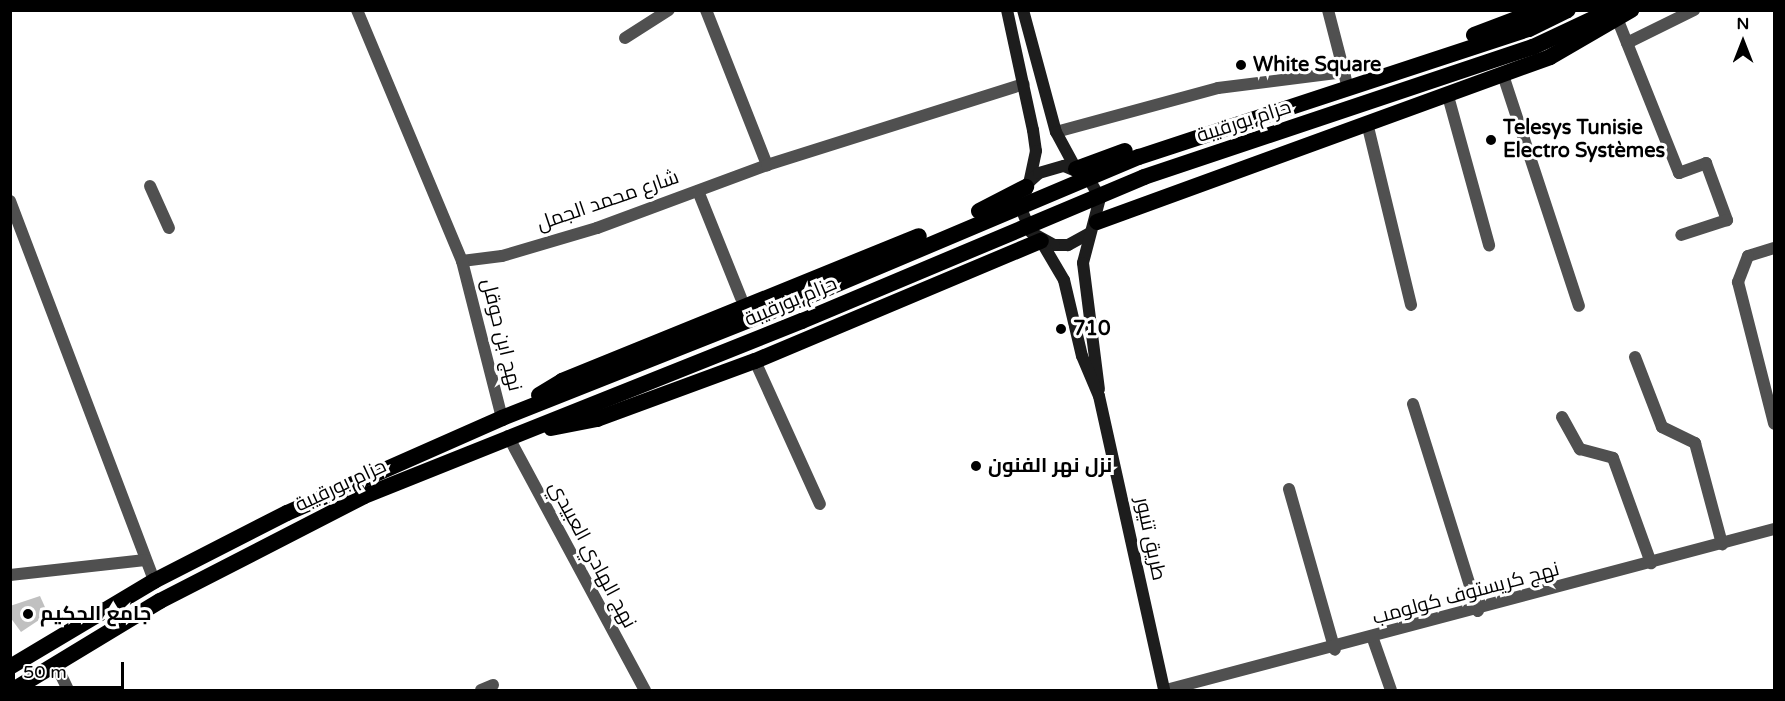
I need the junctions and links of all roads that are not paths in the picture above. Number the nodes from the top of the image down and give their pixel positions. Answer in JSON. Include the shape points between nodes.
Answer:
{"nodes":[{"id":1,"x":357,"y":10,"type":"edge"},
{"id":2,"x":669,"y":10,"type":"edge"},
{"id":3,"x":706,"y":10,"type":"edge"},
{"id":4,"x":1007,"y":10,"type":"edge"},
{"id":5,"x":1023,"y":10,"type":"edge"},
{"id":6,"x":1328,"y":10,"type":"edge"},
{"id":7,"x":1540,"y":10,"type":"edge"},
{"id":8,"x":1568,"y":10,"type":"edge"},
{"id":9,"x":1694,"y":10,"type":"edge"},
{"id":10,"x":1620,"y":13,"type":"edge"},
{"id":11,"x":625,"y":38,"type":"dead end"},
{"id":12,"x":1627,"y":43,"type":"junction"},
{"id":13,"x":1503,"y":75,"type":"junction"},
{"id":14,"x":1342,"y":82,"type":"junction"},
{"id":15,"x":1024,"y":84,"type":"junction"},
{"id":16,"x":1448,"y":96,"type":"junction"},
{"id":17,"x":1368,"y":127,"type":"junction"},
{"id":18,"x":1056,"y":132,"type":"junction"},
{"id":19,"x":766,"y":165,"type":"junction"},
{"id":20,"x":1076,"y":169,"type":"junction"},
{"id":21,"x":1028,"y":185,"type":"junction"},
{"id":22,"x":150,"y":186,"type":"dead end"},
{"id":23,"x":698,"y":191,"type":"junction"},
{"id":24,"x":10,"y":201,"type":"edge"},
{"id":25,"x":169,"y":228,"type":"dead end"},
{"id":26,"x":1094,"y":228,"type":"junction"},
{"id":27,"x":1681,"y":236,"type":"dead end"},
{"id":28,"x":1041,"y":241,"type":"junction"},
{"id":29,"x":1489,"y":245,"type":"dead end"},
{"id":30,"x":1774,"y":248,"type":"edge"},
{"id":31,"x":462,"y":261,"type":"junction"},
{"id":32,"x":741,"y":297,"type":"dead end"},
{"id":33,"x":1411,"y":305,"type":"dead end"},
{"id":34,"x":1579,"y":306,"type":"dead end"},
{"id":35,"x":1635,"y":357,"type":"dead end"},
{"id":36,"x":755,"y":361,"type":"junction"},
{"id":37,"x":1099,"y":396,"type":"junction"},
{"id":38,"x":1413,"y":404,"type":"dead end"},
{"id":39,"x":1562,"y":417,"type":"dead end"},
{"id":40,"x":502,"y":418,"type":"junction"},
{"id":41,"x":1774,"y":423,"type":"edge"},
{"id":42,"x":508,"y":436,"type":"junction"},
{"id":43,"x":1289,"y":489,"type":"dead end"},
{"id":44,"x":820,"y":504,"type":"dead end"},
{"id":45,"x":1774,"y":529,"type":"edge"},
{"id":46,"x":1722,"y":544,"type":"junction"},
{"id":47,"x":146,"y":560,"type":"junction"},
{"id":48,"x":1651,"y":563,"type":"junction"},
{"id":49,"x":10,"y":575,"type":"edge"},
{"id":50,"x":154,"y":581,"type":"junction"},
{"id":51,"x":1478,"y":610,"type":"junction"},
{"id":52,"x":1373,"y":639,"type":"junction"},
{"id":53,"x":1335,"y":650,"type":"junction"},
{"id":54,"x":55,"y":663,"type":"junction"},
{"id":55,"x":10,"y":667,"type":"edge"},
{"id":56,"x":13,"y":690,"type":"edge"},
{"id":57,"x":68,"y":690,"type":"edge"},
{"id":58,"x":645,"y":690,"type":"edge"},
{"id":59,"x":1165,"y":690,"type":"edge"},
{"id":60,"x":1391,"y":690,"type":"edge"}],
"edges":[{"from":1,"to":31,"type":"street"},
{"from":2,"to":11,"type":"street"},
{"from":3,"to":19,"type":"street"},
{"from":4,"to":15,"type":"main road"},
{"from":5,"to":18,"type":"main road"},
{"from":6,"to":14,"type":"street"},
{"from":7,"to":14,"type":"highway"},
{"from":8,"to":14,"type":"highway","name":"حزام بورقيبة"},
{"from":9,"to":12,"type":"street"},
{"from":10,"to":12,"type":"street"},
{"from":10,"to":13,"type":"highway","via":[[1550,57]]},
{"from":10,"to":42,"type":"highway","name":"حزام بورقيبة","via":[[1342,112],[1144,177],[802,321]]},
{"from":12,"to":27,"type":"street","via":[[1679,173],[1706,164],[1727,220]]},
{"from":13,"to":16,"type":"highway"},
{"from":13,"to":34,"type":"street"},
{"from":14,"to":18,"type":"street","via":[[1218,88]]},
{"from":14,"to":20,"type":"highway"},
{"from":14,"to":40,"type":"highway","name":"حزام بورقيبة","via":[[1138,157],[795,303]]},
{"from":15,"to":19,"type":"street","name":"شارع محمد الجمل"},
{"from":15,"to":21,"type":"main road","via":[[1036,151]]},
{"from":16,"to":17,"type":"highway"},
{"from":16,"to":29,"type":"street"},
{"from":17,"to":26,"type":"highway"},
{"from":17,"to":33,"type":"street"},
{"from":18,"to":20,"type":"main road"},
{"from":19,"to":23,"type":"street","name":"شارع محمد الجمل"},
{"from":20,"to":21,"type":"main road","via":[[1052,167]]},
{"from":20,"to":26,"type":"main road","via":[[1100,198]]},
{"from":21,"to":28,"type":"main road","via":[[1024,221]]},
{"from":21,"to":40,"type":"highway","via":[[562,381]]},
{"from":22,"to":25,"type":"street"},
{"from":23,"to":31,"type":"street","name":"شارع محمد الجمل","via":[[534,247]]},
{"from":23,"to":32,"type":"street"},
{"from":24,"to":47,"type":"street"},
{"from":26,"to":28,"type":"main road","via":[[1068,245]]},
{"from":26,"to":37,"type":"main road","name":"طريق تنيور","via":[[1084,271],[1099,353]]},
{"from":28,"to":36,"type":"highway"},
{"from":28,"to":37,"type":"main road","name":"طريق تنيور","via":[[1064,280],[1082,356]]},
{"from":30,"to":41,"type":"street","via":[[1748,256],[1738,282]]},
{"from":31,"to":40,"type":"street","name":"نهج ابن حوقل"},
{"from":35,"to":46,"type":"street","via":[[1662,427],[1695,443]]},
{"from":36,"to":42,"type":"highway","via":[[597,419]]},
{"from":36,"to":44,"type":"street"},
{"from":37,"to":59,"type":"main road","name":"طريق تنيور"},
{"from":38,"to":51,"type":"street"},
{"from":39,"to":48,"type":"street","via":[[1580,449],[1613,458]]},
{"from":40,"to":50,"type":"highway","name":"حزام بورقيبة","via":[[287,513]]},
{"from":42,"to":54,"type":"highway","name":"حزام بورقيبة","via":[[297,528]]},
{"from":42,"to":58,"type":"street","name":"نهج الهادي العبيدي"},
{"from":43,"to":53,"type":"street"},
{"from":45,"to":46,"type":"street","name":"نهج كريستوف كولومب"},
{"from":46,"to":48,"type":"street","name":"نهج كريستوف كولومب"},
{"from":47,"to":49,"type":"street"},
{"from":47,"to":50,"type":"street"},
{"from":48,"to":51,"type":"street","name":"نهج كريستوف كولومب"},
{"from":50,"to":55,"type":"highway","name":"حزام بورقيبة"},
{"from":51,"to":52,"type":"street","name":"نهج كريستوف كولومب"},
{"from":52,"to":53,"type":"street","name":"نهج كريستوف كولومب"},
{"from":52,"to":60,"type":"street"},
{"from":53,"to":59,"type":"street","name":"نهج كريستوف كولومب"},
{"from":54,"to":56,"type":"highway","name":"حزام بورقيبة"},
{"from":54,"to":57,"type":"street"}]}
